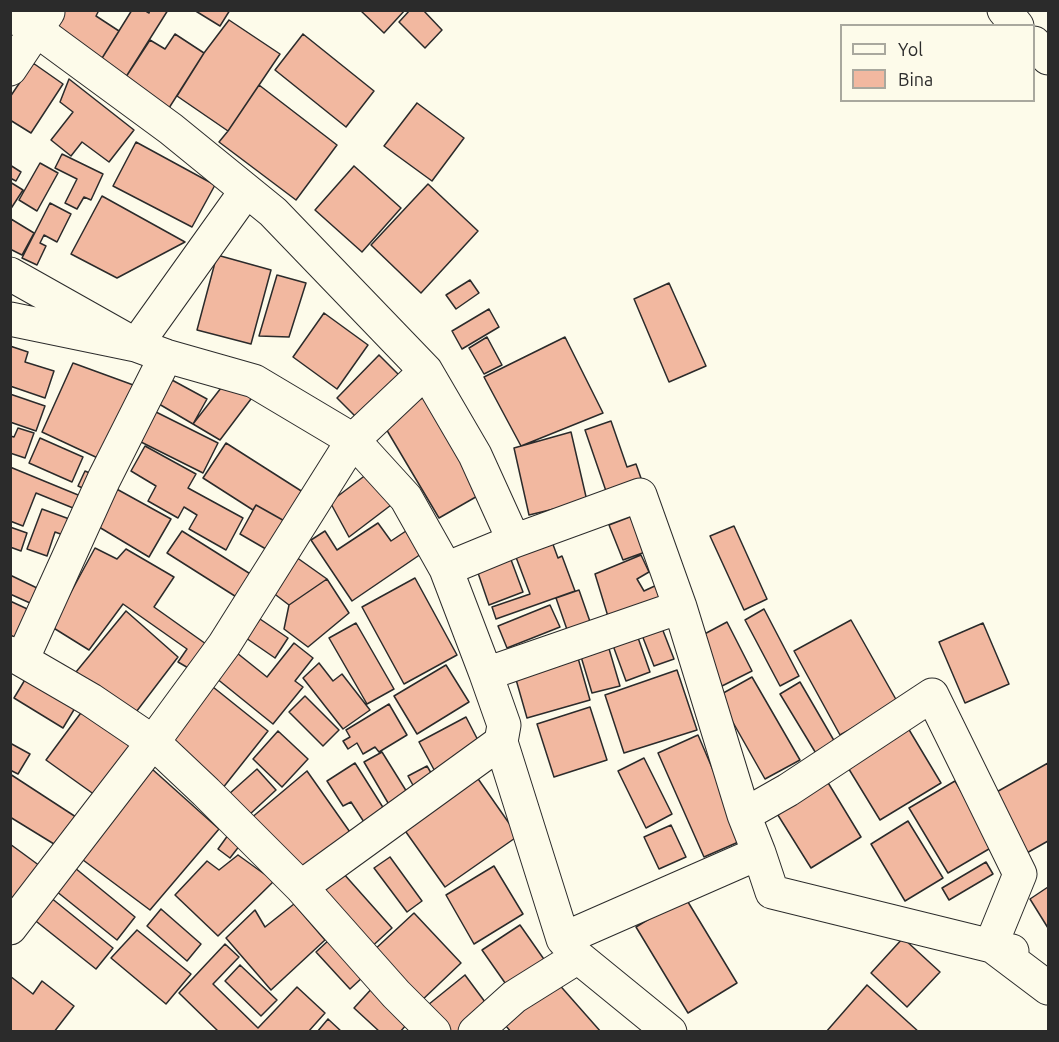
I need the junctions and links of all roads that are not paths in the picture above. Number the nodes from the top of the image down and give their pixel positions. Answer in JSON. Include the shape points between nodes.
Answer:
{"nodes":[{"id":1,"x":1004,"y":10,"type":"edge"},
{"id":2,"x":32,"y":18,"type":"edge"},
{"id":3,"x":1015,"y":24,"type":"edge"},
{"id":4,"x":1035,"y":44,"type":"edge"},
{"id":5,"x":1048,"y":58,"type":"edge"},
{"id":6,"x":10,"y":69,"type":"edge"},
{"id":7,"x":246,"y":191,"type":"junction"},
{"id":8,"x":10,"y":274,"type":"edge"},
{"id":9,"x":10,"y":319,"type":"edge"},
{"id":10,"x":136,"y":345,"type":"junction"},
{"id":11,"x":166,"y":356,"type":"junction"},
{"id":12,"x":426,"y":371,"type":"junction"},
{"id":13,"x":353,"y":440,"type":"junction"},
{"id":14,"x":514,"y":541,"type":"junction"},
{"id":15,"x":446,"y":569,"type":"junction"},
{"id":16,"x":680,"y":607,"type":"junction"},
{"id":17,"x":16,"y":656,"type":"edge"},
{"id":18,"x":486,"y":674,"type":"junction"},
{"id":19,"x":153,"y":742,"type":"junction"},
{"id":20,"x":501,"y":742,"type":"junction"},
{"id":21,"x":744,"y":815,"type":"junction"},
{"id":22,"x":759,"y":853,"type":"junction"},
{"id":23,"x":301,"y":887,"type":"junction"},
{"id":24,"x":10,"y":928,"type":"edge"},
{"id":25,"x":991,"y":945,"type":"junction"},
{"id":26,"x":571,"y":948,"type":"junction"},
{"id":27,"x":1048,"y":962,"type":"edge"},
{"id":28,"x":1048,"y":988,"type":"edge"},
{"id":29,"x":434,"y":1032,"type":"edge"},
{"id":30,"x":475,"y":1032,"type":"edge"},
{"id":31,"x":670,"y":1032,"type":"edge"}],
"edges":[{"from":1,"to":3,"type":"street"},
{"from":2,"to":6,"type":"street"},
{"from":2,"to":7,"type":"street"},
{"from":4,"to":5,"type":"street"},
{"from":7,"to":10,"type":"street"},
{"from":7,"to":12,"type":"street","via":[[273,212]]},
{"from":8,"to":10,"type":"street"},
{"from":9,"to":10,"type":"street"},
{"from":10,"to":11,"type":"street"},
{"from":11,"to":13,"type":"street","via":[[254,381]]},
{"from":11,"to":17,"type":"street"},
{"from":12,"to":13,"type":"street"},
{"from":12,"to":14,"type":"street","via":[[475,455]]},
{"from":13,"to":15,"type":"street","via":[[406,498]]},
{"from":13,"to":19,"type":"street","via":[[224,645]]},
{"from":14,"to":15,"type":"street"},
{"from":14,"to":16,"type":"street","via":[[640,495]]},
{"from":15,"to":18,"type":"street"},
{"from":16,"to":18,"type":"street"},
{"from":16,"to":21,"type":"street"},
{"from":17,"to":19,"type":"street"},
{"from":18,"to":20,"type":"street","via":[[504,725]]},
{"from":19,"to":23,"type":"street"},
{"from":19,"to":24,"type":"street"},
{"from":20,"to":23,"type":"street"},
{"from":20,"to":26,"type":"street"},
{"from":21,"to":22,"type":"street"},
{"from":21,"to":25,"type":"street","via":[[932,695],[1020,874]]},
{"from":22,"to":25,"type":"street","via":[[772,892]]},
{"from":22,"to":26,"type":"street"},
{"from":23,"to":29,"type":"street"},
{"from":25,"to":27,"type":"street"},
{"from":25,"to":28,"type":"street"},
{"from":26,"to":30,"type":"street"},
{"from":26,"to":31,"type":"street"}]}
